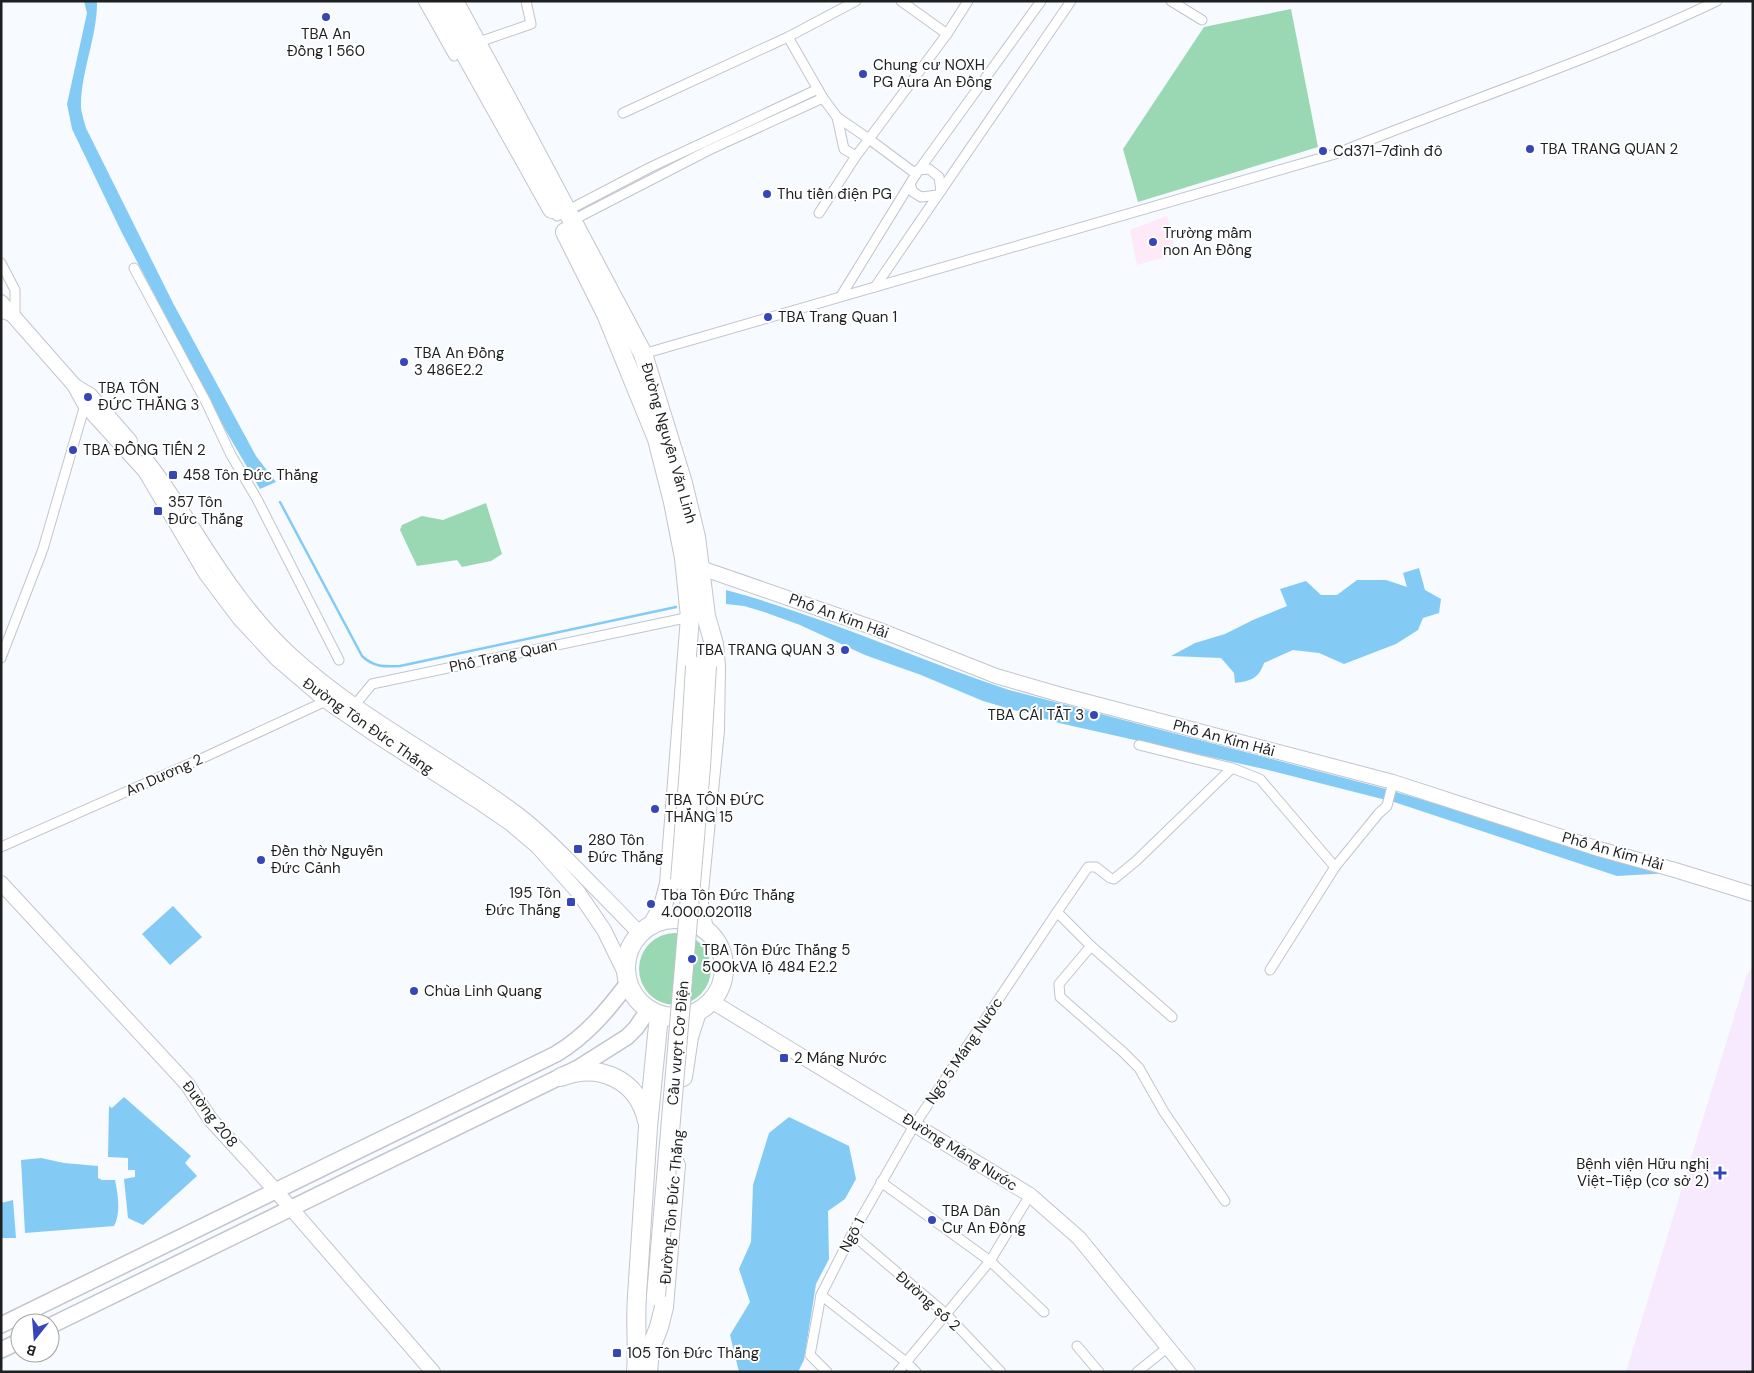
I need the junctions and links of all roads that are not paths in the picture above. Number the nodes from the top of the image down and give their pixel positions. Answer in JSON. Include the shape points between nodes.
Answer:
{"nodes":[{"id":1,"x":422,"y":1,"type":"edge"},
{"id":2,"x":438,"y":1,"type":"edge"},
{"id":3,"x":454,"y":1,"type":"edge"},
{"id":4,"x":526,"y":1,"type":"edge"},
{"id":5,"x":856,"y":1,"type":"edge"},
{"id":6,"x":901,"y":1,"type":"edge"},
{"id":7,"x":968,"y":1,"type":"edge"},
{"id":8,"x":1041,"y":1,"type":"edge"},
{"id":9,"x":1071,"y":1,"type":"edge"},
{"id":10,"x":1170,"y":1,"type":"edge"},
{"id":11,"x":1717,"y":1,"type":"edge"},
{"id":12,"x":1202,"y":20,"type":"dead end"},
{"id":13,"x":947,"y":34,"type":"junction"},
{"id":14,"x":788,"y":37,"type":"junction"},
{"id":15,"x":476,"y":43,"type":"junction"},
{"id":16,"x":454,"y":56,"type":"dead end"},
{"id":17,"x":818,"y":89,"type":"junction"},
{"id":18,"x":823,"y":98,"type":"junction"},
{"id":19,"x":622,"y":113,"type":"dead end"},
{"id":20,"x":837,"y":117,"type":"junction"},
{"id":21,"x":869,"y":139,"type":"junction"},
{"id":22,"x":856,"y":156,"type":"junction"},
{"id":23,"x":917,"y":172,"type":"junction"},
{"id":24,"x":910,"y":184,"type":"junction"},
{"id":25,"x":940,"y":193,"type":"junction"},
{"id":26,"x":819,"y":213,"type":"dead end"},
{"id":27,"x":564,"y":218,"type":"junction"},
{"id":28,"x":1,"y":263,"type":"edge"},
{"id":29,"x":134,"y":268,"type":"dead end"},
{"id":30,"x":874,"y":287,"type":"junction"},
{"id":31,"x":841,"y":296,"type":"junction"},
{"id":32,"x":1,"y":302,"type":"edge"},
{"id":33,"x":1,"y":313,"type":"edge"},
{"id":34,"x":15,"y":318,"type":"junction"},
{"id":35,"x":643,"y":354,"type":"junction"},
{"id":36,"x":74,"y":385,"type":"junction"},
{"id":37,"x":85,"y":405,"type":"junction"},
{"id":38,"x":701,"y":568,"type":"junction"},
{"id":39,"x":698,"y":617,"type":"junction"},
{"id":40,"x":1,"y":658,"type":"edge"},
{"id":41,"x":339,"y":660,"type":"dead end"},
{"id":42,"x":326,"y":701,"type":"junction"},
{"id":43,"x":354,"y":706,"type":"junction"},
{"id":44,"x":1139,"y":745,"type":"dead end"},
{"id":45,"x":1232,"y":768,"type":"junction"},
{"id":46,"x":1392,"y":785,"type":"junction"},
{"id":47,"x":1,"y":846,"type":"edge"},
{"id":48,"x":1334,"y":867,"type":"junction"},
{"id":49,"x":1,"y":883,"type":"edge"},
{"id":50,"x":1753,"y":894,"type":"edge"},
{"id":51,"x":1057,"y":912,"type":"junction"},
{"id":52,"x":704,"y":929,"type":"junction"},
{"id":53,"x":646,"y":930,"type":"junction"},
{"id":54,"x":1091,"y":946,"type":"junction"},
{"id":55,"x":1270,"y":970,"type":"dead end"},
{"id":56,"x":627,"y":979,"type":"junction"},
{"id":57,"x":704,"y":1006,"type":"junction"},
{"id":58,"x":654,"y":1012,"type":"junction"},
{"id":59,"x":1172,"y":1016,"type":"dead end"},
{"id":60,"x":514,"y":1075,"type":"junction"},
{"id":61,"x":561,"y":1077,"type":"junction"},
{"id":62,"x":524,"y":1094,"type":"junction"},
{"id":63,"x":916,"y":1124,"type":"junction"},
{"id":64,"x":648,"y":1127,"type":"junction"},
{"id":65,"x":881,"y":1182,"type":"junction"},
{"id":66,"x":276,"y":1191,"type":"junction"},
{"id":67,"x":1030,"y":1195,"type":"junction"},
{"id":68,"x":1225,"y":1201,"type":"dead end"},
{"id":69,"x":292,"y":1210,"type":"junction"},
{"id":70,"x":852,"y":1234,"type":"junction"},
{"id":71,"x":990,"y":1261,"type":"junction"},
{"id":72,"x":821,"y":1295,"type":"junction"},
{"id":73,"x":1044,"y":1312,"type":"dead end"},
{"id":74,"x":946,"y":1314,"type":"junction"},
{"id":75,"x":60,"y":1321,"type":"edge"},
{"id":76,"x":1,"y":1325,"type":"edge"},
{"id":77,"x":1077,"y":1346,"type":"dead end"},
{"id":78,"x":1168,"y":1348,"type":"junction"},
{"id":79,"x":644,"y":1349,"type":"junction"},
{"id":80,"x":906,"y":1362,"type":"junction"},
{"id":81,"x":433,"y":1372,"type":"edge"},
{"id":82,"x":636,"y":1372,"type":"edge"},
{"id":83,"x":648,"y":1372,"type":"edge"},
{"id":84,"x":827,"y":1372,"type":"edge"},
{"id":85,"x":898,"y":1372,"type":"edge"},
{"id":86,"x":916,"y":1372,"type":"edge"},
{"id":87,"x":1001,"y":1372,"type":"edge"},
{"id":88,"x":1099,"y":1372,"type":"edge"},
{"id":89,"x":1137,"y":1372,"type":"edge"},
{"id":90,"x":1188,"y":1372,"type":"edge"}],
"edges":[{"from":1,"to":16,"type":"street"},
{"from":2,"to":27,"type":"highway","name":"Đường Nguyễn Văn Linh","via":[[463,50]]},
{"from":3,"to":15,"type":"highway","name":"Đường Nguyễn Văn Linh"},
{"from":4,"to":15,"type":"street","via":[[531,24]]},
{"from":5,"to":14,"type":"street"},
{"from":6,"to":13,"type":"street"},
{"from":7,"to":13,"type":"street"},
{"from":8,"to":23,"type":"street"},
{"from":9,"to":25,"type":"street"},
{"from":10,"to":12,"type":"street"},
{"from":11,"to":30,"type":"street","via":[[1597,54],[1335,154]]},
{"from":13,"to":21,"type":"street"},
{"from":14,"to":17,"type":"street"},
{"from":14,"to":19,"type":"street"},
{"from":15,"to":27,"type":"highway","name":"Đường Nguyễn Văn Linh"},
{"from":17,"to":18,"type":"street"},
{"from":17,"to":27,"type":"street","via":[[705,141]]},
{"from":18,"to":20,"type":"street"},
{"from":18,"to":27,"type":"street"},
{"from":20,"to":21,"type":"street"},
{"from":20,"to":22,"type":"street","via":[[844,149]]},
{"from":21,"to":22,"type":"street"},
{"from":21,"to":23,"type":"street"},
{"from":22,"to":26,"type":"street"},
{"from":23,"to":24,"type":"street"},
{"from":23,"to":25,"type":"street","via":[[929,169],[939,177]]},
{"from":24,"to":25,"type":"street","via":[[913,192],[921,197]]},
{"from":24,"to":31,"type":"street"},
{"from":25,"to":30,"type":"street"},
{"from":27,"to":35,"type":"highway","name":"Đường Nguyễn Văn Linh"},
{"from":27,"to":39,"type":"highway","name":"Đường Nguyễn Văn Linh","via":[[657,440]]},
{"from":28,"to":34,"type":"street","via":[[15,290]]},
{"from":29,"to":41,"type":"street"},
{"from":30,"to":31,"type":"street"},
{"from":31,"to":35,"type":"street"},
{"from":32,"to":34,"type":"main road","name":"Đường Tôn Đức Thắng"},
{"from":33,"to":34,"type":"street"},
{"from":34,"to":36,"type":"main road","name":"Đường Tôn Đức Thắng"},
{"from":35,"to":38,"type":"highway","name":"Đường Nguyễn Văn Linh","via":[[683,483]]},
{"from":36,"to":37,"type":"main road","name":"Đường Tôn Đức Thắng"},
{"from":36,"to":43,"type":"main road","name":"Đường Tôn Đức Thắng","via":[[90,395],[167,486],[225,577],[261,625],[296,660]]},
{"from":37,"to":40,"type":"street","via":[[43,549]]},
{"from":37,"to":42,"type":"main road","name":"Đường Tôn Đức Thắng","via":[[145,471],[206,574],[239,618],[277,659]]},
{"from":38,"to":39,"type":"highway","name":"Đường Nguyễn Văn Linh"},
{"from":38,"to":46,"type":"main road","name":"Phố An Kim Hải","via":[[996,676]]},
{"from":39,"to":43,"type":"street","name":"Phố Trang Quan","via":[[372,684]]},
{"from":39,"to":52,"type":"highway","name":"Đường Nguyễn Văn Linh","via":[[714,644],[716,676],[715,730],[699,891]]},
{"from":39,"to":53,"type":"highway","name":"Đường Nguyễn Văn Linh","via":[[669,884],[664,906]]},
{"from":39,"to":79,"type":"highway","name":"Cầu vượt Cơ Điện","bridge":true,"via":[[701,777]]},
{"from":42,"to":43,"type":"street"},
{"from":42,"to":47,"type":"street","name":"An Dương 2"},
{"from":42,"to":56,"type":"main road","name":"Đường Tôn Đức Thắng","via":[[511,824],[538,847],[591,910]]},
{"from":43,"to":53,"type":"main road","name":"Đường Tôn Đức Thắng","via":[[518,814],[618,909]]},
{"from":44,"to":45,"type":"street"},
{"from":45,"to":48,"type":"street","via":[[1260,779]]},
{"from":45,"to":51,"type":"street","name":"Ngõ 5 Máng Nước","via":[[1114,879],[1096,867],[1088,868]]},
{"from":46,"to":48,"type":"street","via":[[1387,806]]},
{"from":46,"to":50,"type":"main road","name":"Phố An Kim Hải"},
{"from":48,"to":55,"type":"street"},
{"from":49,"to":66,"type":"main road","name":"Đường 208","via":[[187,1084],[211,1120]]},
{"from":51,"to":54,"type":"street"},
{"from":51,"to":63,"type":"street","name":"Ngõ 5 Máng Nước"},
{"from":52,"to":53,"type":"highway","via":[[682,920],[666,920]]},
{"from":52,"to":57,"type":"highway","via":[[715,941],[724,963],[720,987]]},
{"from":53,"to":56,"type":"highway","via":[[629,952]]},
{"from":54,"to":59,"type":"street"},
{"from":54,"to":68,"type":"street","via":[[1059,984],[1060,997],[1139,1068],[1164,1112]]},
{"from":56,"to":58,"type":"highway","via":[[636,998]]},
{"from":56,"to":60,"type":"main road","via":[[594,1026],[556,1054]]},
{"from":57,"to":58,"type":"highway","via":[[681,1017]]},
{"from":57,"to":63,"type":"main road","name":"Đường Máng Nước"},
{"from":57,"to":79,"type":"highway","name":"Đường Tôn Đức Thắng","via":[[689,1037],[684,1066],[664,1307],[659,1327]]},
{"from":58,"to":61,"type":"main road","via":[[628,1037]]},
{"from":58,"to":64,"type":"highway","name":"Đường Tôn Đức Thắng"},
{"from":60,"to":62,"type":"main road","via":[[520,1074],[529,1080]]},
{"from":60,"to":66,"type":"main road"},
{"from":61,"to":62,"type":"main road"},
{"from":61,"to":64,"type":"highway","via":[[593,1071],[616,1078],[641,1102]]},
{"from":62,"to":69,"type":"main road"},
{"from":63,"to":65,"type":"street","name":"Ngõ 1"},
{"from":63,"to":67,"type":"main road","name":"Đường Máng Nước"},
{"from":64,"to":79,"type":"highway","name":"Đường Tôn Đức Thắng","via":[[636,1310]]},
{"from":65,"to":70,"type":"street","name":"Ngõ 1"},
{"from":65,"to":71,"type":"street"},
{"from":66,"to":69,"type":"main road","name":"Đường 208"},
{"from":66,"to":76,"type":"main road"},
{"from":67,"to":71,"type":"street"},
{"from":67,"to":78,"type":"main road","name":"Đường Máng Nước","via":[[1079,1238]]},
{"from":69,"to":75,"type":"main road"},
{"from":69,"to":81,"type":"main road","name":"Đường 208"},
{"from":70,"to":72,"type":"street","name":"Ngõ 1"},
{"from":70,"to":74,"type":"street","name":"Đường số 2"},
{"from":71,"to":73,"type":"street"},
{"from":71,"to":74,"type":"street"},
{"from":72,"to":80,"type":"street"},
{"from":72,"to":84,"type":"street","name":"Ngõ 1","via":[[810,1355]]},
{"from":74,"to":80,"type":"street"},
{"from":74,"to":87,"type":"street","name":"Đường số 2"},
{"from":77,"to":88,"type":"street"},
{"from":78,"to":89,"type":"street"},
{"from":78,"to":90,"type":"main road","name":"Đường Máng Nước"},
{"from":79,"to":82,"type":"highway","name":"Đường Tôn Đức Thắng"},
{"from":79,"to":83,"type":"highway","name":"Đường Tôn Đức Thắng"},
{"from":80,"to":85,"type":"street"},
{"from":80,"to":86,"type":"street"}]}
